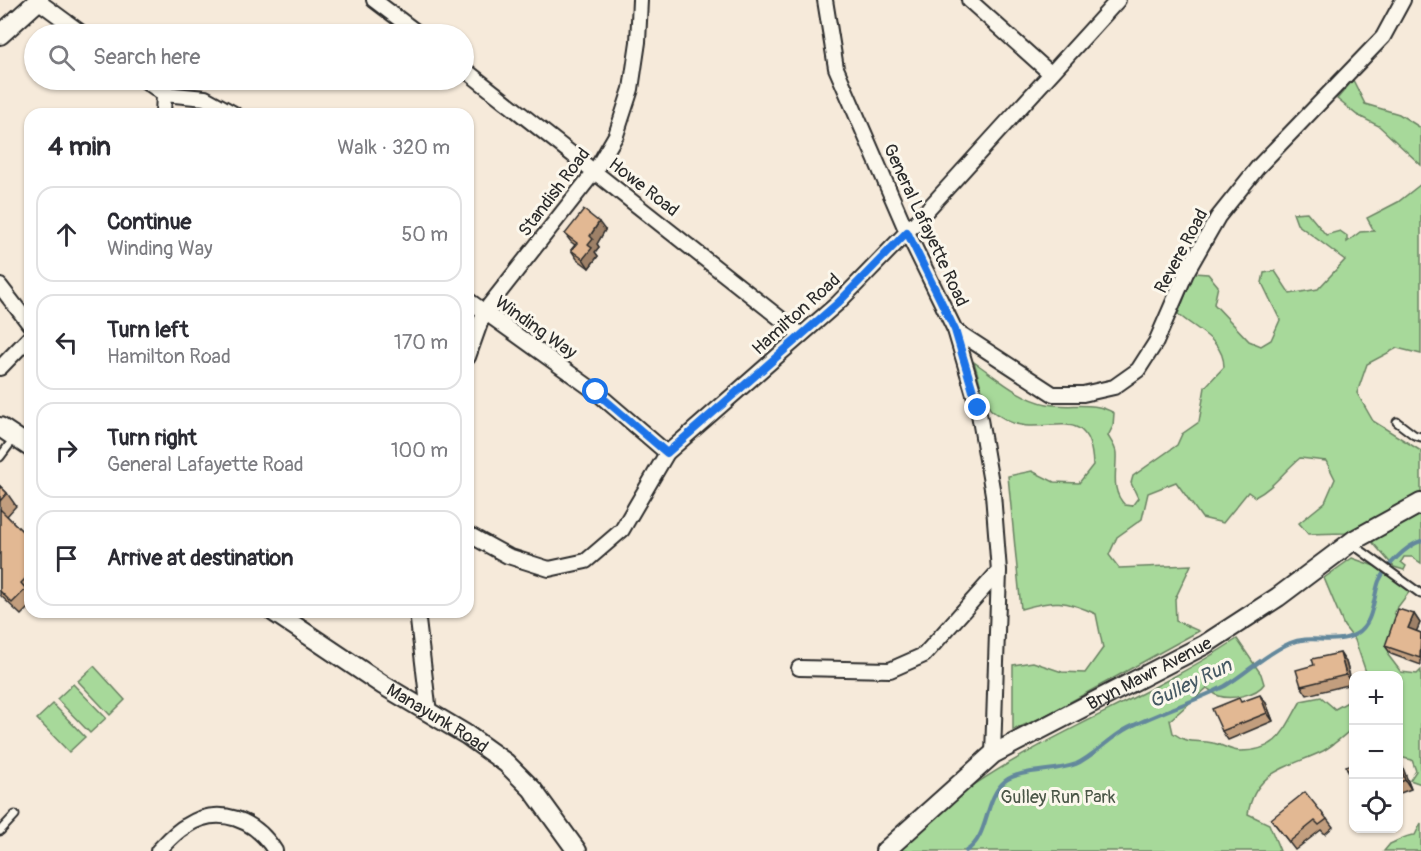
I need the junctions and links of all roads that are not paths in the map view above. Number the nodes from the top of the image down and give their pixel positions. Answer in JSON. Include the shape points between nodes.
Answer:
{"nodes":[{"id":1,"x":374,"y":0,"type":"edge"},
{"id":2,"x":640,"y":0,"type":"edge"},
{"id":3,"x":825,"y":0,"type":"edge"},
{"id":4,"x":969,"y":0,"type":"edge"},
{"id":5,"x":1118,"y":0,"type":"edge"},
{"id":6,"x":1403,"y":0,"type":"edge"},
{"id":7,"x":38,"y":1,"type":"edge"},
{"id":8,"x":69,"y":24,"type":"edge"},
{"id":9,"x":406,"y":24,"type":"edge"},
{"id":10,"x":0,"y":35,"type":"edge"},
{"id":11,"x":1050,"y":73,"type":"junction"},
{"id":12,"x":474,"y":77,"type":"edge"},
{"id":13,"x":158,"y":90,"type":"edge"},
{"id":14,"x":164,"y":94,"type":"junction"},
{"id":15,"x":163,"y":108,"type":"edge"},
{"id":16,"x":223,"y":108,"type":"edge"},
{"id":17,"x":596,"y":171,"type":"junction"},
{"id":18,"x":907,"y":232,"type":"junction"},
{"id":19,"x":0,"y":286,"type":"edge"},
{"id":20,"x":474,"y":304,"type":"edge"},
{"id":21,"x":484,"y":312,"type":"junction"},
{"id":22,"x":24,"y":317,"type":"edge"},
{"id":23,"x":955,"y":330,"type":"junction"},
{"id":24,"x":800,"y":334,"type":"junction"},
{"id":25,"x":474,"y":340,"type":"edge"},
{"id":26,"x":24,"y":343,"type":"edge"},
{"id":27,"x":0,"y":369,"type":"edge"},
{"id":28,"x":1397,"y":422,"type":"dead end"},
{"id":29,"x":0,"y":427,"type":"edge"},
{"id":30,"x":1421,"y":437,"type":"edge"},
{"id":31,"x":23,"y":442,"type":"edge"},
{"id":32,"x":667,"y":453,"type":"junction"},
{"id":33,"x":0,"y":457,"type":"edge"},
{"id":34,"x":1421,"y":503,"type":"edge"},
{"id":35,"x":474,"y":537,"type":"edge"},
{"id":36,"x":1350,"y":543,"type":"junction"},
{"id":37,"x":999,"y":571,"type":"junction"},
{"id":38,"x":1421,"y":594,"type":"edge"},
{"id":39,"x":283,"y":618,"type":"edge"},
{"id":40,"x":418,"y":618,"type":"edge"},
{"id":41,"x":799,"y":668,"type":"dead end"},
{"id":42,"x":429,"y":713,"type":"junction"},
{"id":43,"x":993,"y":754,"type":"junction"},
{"id":44,"x":15,"y":815,"type":"dead end"},
{"id":45,"x":0,"y":831,"type":"edge"},
{"id":46,"x":158,"y":851,"type":"edge"},
{"id":47,"x":275,"y":851,"type":"edge"},
{"id":48,"x":577,"y":851,"type":"edge"},
{"id":49,"x":885,"y":851,"type":"edge"}],
"edges":[{"from":1,"to":9,"type":"street"},
{"from":2,"to":17,"type":"street","name":"Standish Road","via":[[631,89],[616,135]]},
{"from":3,"to":18,"type":"street","name":"General Lafayette Road","via":[[836,68]]},
{"from":4,"to":11,"type":"street"},
{"from":5,"to":11,"type":"street","name":"Hamilton Road"},
{"from":6,"to":23,"type":"street","name":"Revere Road","via":[[1383,37],[1258,167],[1218,217],[1186,273],[1156,342],[1138,370],[1122,382],[1083,394],[1053,394]]},
{"from":7,"to":8,"type":"street"},
{"from":7,"to":10,"type":"street"},
{"from":11,"to":18,"type":"street","name":"Hamilton Road"},
{"from":12,"to":17,"type":"street","name":"Howe Road"},
{"from":13,"to":14,"type":"street"},
{"from":14,"to":15,"type":"street"},
{"from":14,"to":16,"type":"street","via":[[205,98]]},
{"from":17,"to":21,"type":"street","name":"Standish Road"},
{"from":17,"to":24,"type":"street","name":"Howe Road"},
{"from":18,"to":23,"type":"street","name":"General Lafayette Road"},
{"from":18,"to":24,"type":"street","name":"Hamilton Road","via":[[838,303]]},
{"from":19,"to":22,"type":"street"},
{"from":20,"to":21,"type":"street","name":"Winding Way"},
{"from":21,"to":25,"type":"street","name":"Standish Road"},
{"from":21,"to":32,"type":"street","name":"Winding Way","via":[[596,392]]},
{"from":23,"to":37,"type":"street","name":"General Lafayette Road","via":[[978,408],[993,494]]},
{"from":24,"to":32,"type":"street","name":"Hamilton Road"},
{"from":26,"to":27,"type":"street"},
{"from":28,"to":30,"type":"lane"},
{"from":29,"to":31,"type":"street"},
{"from":31,"to":33,"type":"lane"},
{"from":32,"to":35,"type":"street","name":"Hamilton Road","via":[[622,530],[586,561],[549,569],[508,556]]},
{"from":34,"to":36,"type":"street","name":"Bryn Mawr Avenue"},
{"from":36,"to":38,"type":"lane"},
{"from":36,"to":43,"type":"street","name":"Bryn Mawr Avenue","via":[[1278,597],[1204,645]]},
{"from":37,"to":41,"type":"street","via":[[924,655],[890,670]]},
{"from":37,"to":43,"type":"street","name":"General Lafayette Road"},
{"from":39,"to":42,"type":"street","name":"Manayunk Road"},
{"from":40,"to":42,"type":"street"},
{"from":42,"to":48,"type":"street","name":"Manayunk Road","via":[[506,763],[532,789]]},
{"from":43,"to":49,"type":"street","name":"Bryn Mawr Avenue"},
{"from":44,"to":45,"type":"lane"},
{"from":46,"to":47,"type":"street","via":[[187,824],[212,816],[246,822]]}]}
